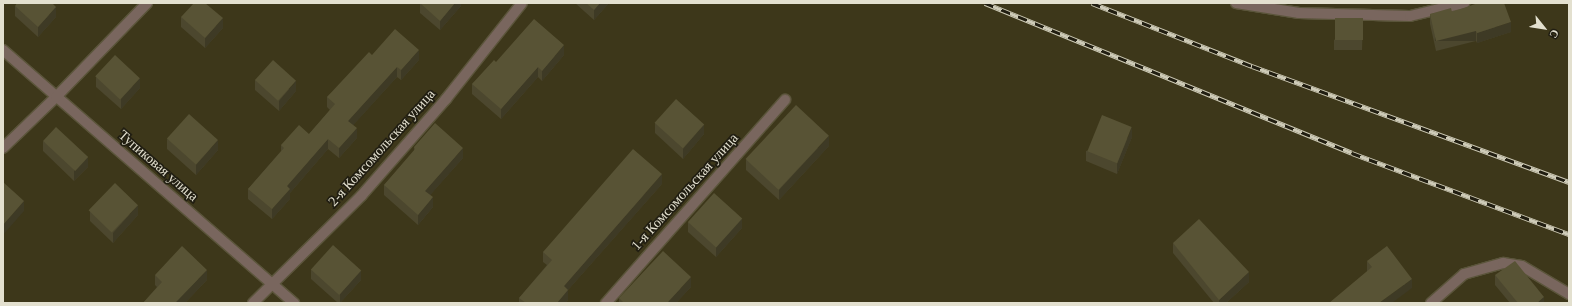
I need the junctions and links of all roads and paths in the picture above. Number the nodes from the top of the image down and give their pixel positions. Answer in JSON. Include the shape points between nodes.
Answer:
{"nodes":[{"id":1,"x":147,"y":3,"type":"edge"},
{"id":2,"x":522,"y":3,"type":"edge"},
{"id":3,"x":1236,"y":3,"type":"edge"},
{"id":4,"x":1464,"y":3,"type":"edge"},
{"id":5,"x":3,"y":50,"type":"edge"},
{"id":6,"x":56,"y":97,"type":"junction"},
{"id":7,"x":785,"y":100,"type":"dead end"},
{"id":8,"x":3,"y":148,"type":"edge"},
{"id":9,"x":272,"y":282,"type":"junction"},
{"id":10,"x":1569,"y":294,"type":"edge"},
{"id":11,"x":253,"y":303,"type":"edge"},
{"id":12,"x":294,"y":303,"type":"edge"},
{"id":13,"x":606,"y":303,"type":"edge"},
{"id":14,"x":1431,"y":303,"type":"edge"}],
"edges":[{"from":1,"to":6,"type":"street"},
{"from":2,"to":9,"type":"street","name":"2-я Комсомольская улица","via":[[446,99],[362,196]]},
{"from":3,"to":4,"type":"street","via":[[1299,13],[1410,16]]},
{"from":5,"to":6,"type":"street","name":"Тупиковая улица"},
{"from":6,"to":8,"type":"street"},
{"from":6,"to":9,"type":"street","name":"Тупиковая улица"},
{"from":7,"to":13,"type":"street","name":"1-я Комсомольская улица"},
{"from":9,"to":11,"type":"street","name":"2-я Комсомольская улица"},
{"from":9,"to":12,"type":"street","name":"Тупиковая улица"},
{"from":10,"to":14,"type":"street","via":[[1522,266],[1503,262],[1464,274]]}]}
